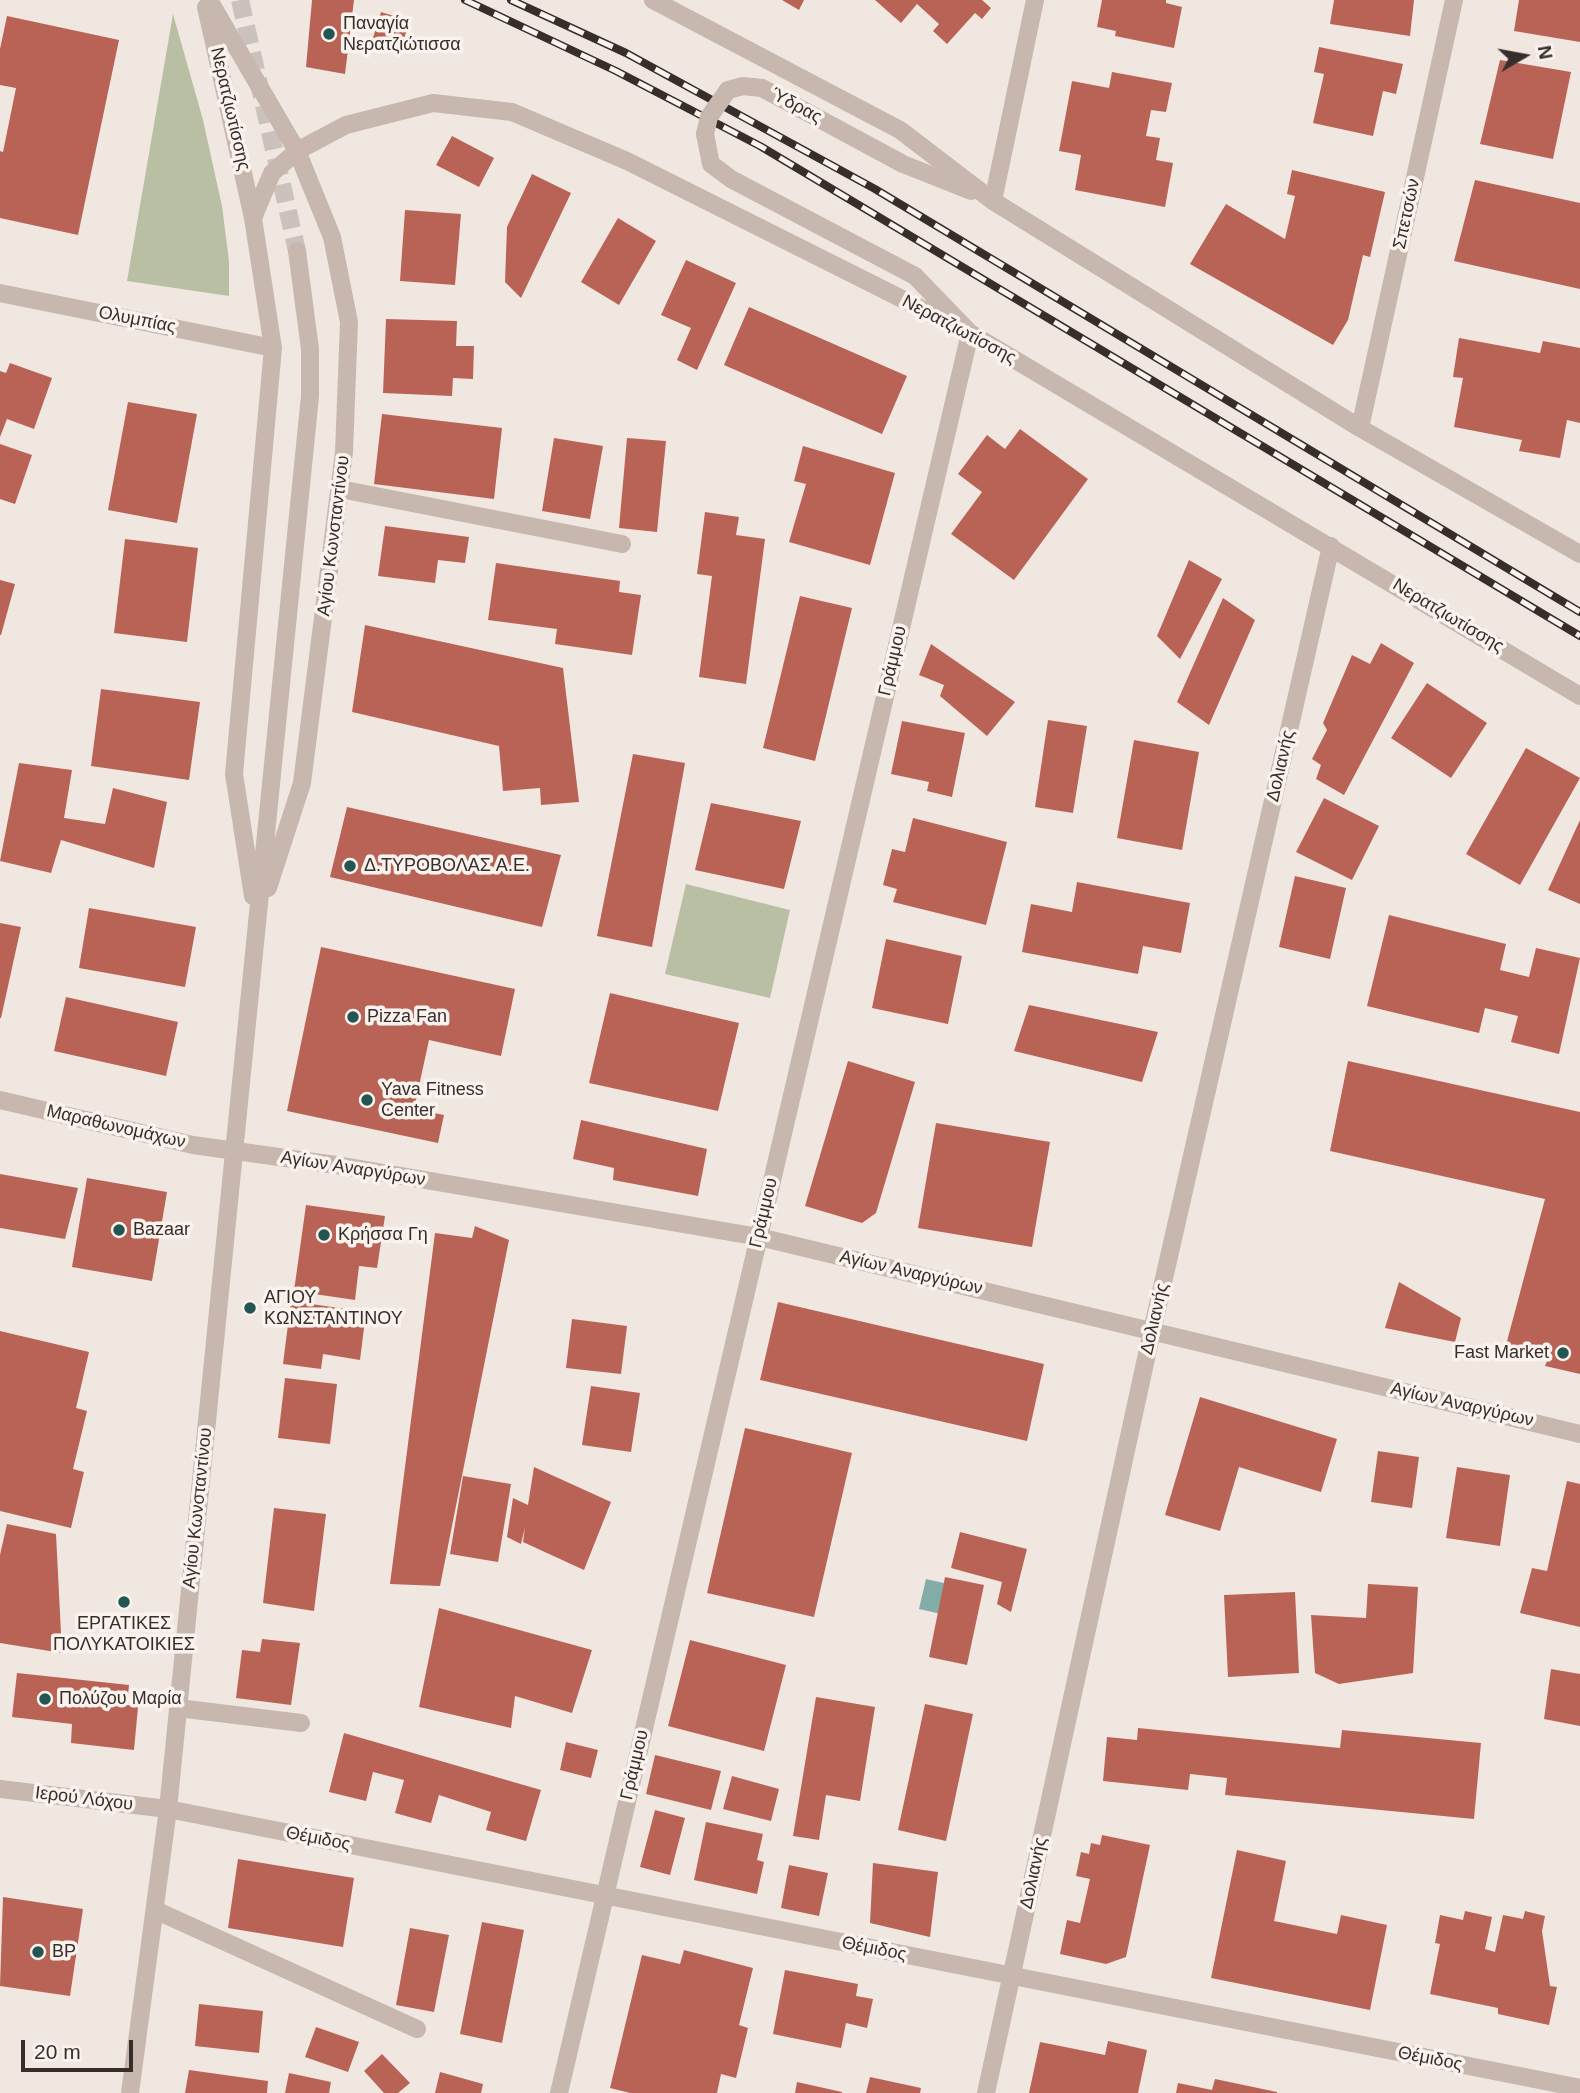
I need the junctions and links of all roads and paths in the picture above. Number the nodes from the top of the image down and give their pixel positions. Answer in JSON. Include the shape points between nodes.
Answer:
{"nodes":[{"id":1,"x":206,"y":0,"type":"edge"},
{"id":2,"x":653,"y":0,"type":"edge"},
{"id":3,"x":1035,"y":0,"type":"edge"},
{"id":4,"x":1454,"y":0,"type":"edge"},
{"id":5,"x":297,"y":151,"type":"junction"},
{"id":6,"x":993,"y":201,"type":"junction"},
{"id":7,"x":253,"y":218,"type":"junction"},
{"id":8,"x":297,"y":251,"type":"tunnel mouth"},
{"id":9,"x":0,"y":293,"type":"edge"},
{"id":10,"x":970,"y":333,"type":"junction"},
{"id":11,"x":273,"y":348,"type":"junction"},
{"id":12,"x":1360,"y":428,"type":"junction"},
{"id":13,"x":340,"y":489,"type":"junction"},
{"id":14,"x":622,"y":544,"type":"dead end"},
{"id":15,"x":1331,"y":546,"type":"junction"},
{"id":16,"x":1580,"y":554,"type":"edge"},
{"id":17,"x":1580,"y":696,"type":"edge"},
{"id":18,"x":257,"y":921,"type":"junction"},
{"id":19,"x":0,"y":1100,"type":"edge"},
{"id":20,"x":233,"y":1152,"type":"junction"},
{"id":21,"x":759,"y":1237,"type":"junction"},
{"id":22,"x":1152,"y":1331,"type":"junction"},
{"id":23,"x":1580,"y":1434,"type":"edge"},
{"id":24,"x":178,"y":1708,"type":"junction"},
{"id":25,"x":301,"y":1723,"type":"dead end"},
{"id":26,"x":0,"y":1788,"type":"edge"},
{"id":27,"x":169,"y":1809,"type":"junction"},
{"id":28,"x":605,"y":1896,"type":"junction"},
{"id":29,"x":155,"y":1910,"type":"junction"},
{"id":30,"x":1012,"y":1976,"type":"junction"},
{"id":31,"x":417,"y":2029,"type":"dead end"},
{"id":32,"x":1580,"y":2088,"type":"edge"},
{"id":33,"x":130,"y":2093,"type":"edge"},
{"id":34,"x":559,"y":2093,"type":"edge"},
{"id":35,"x":986,"y":2093,"type":"edge"}],
"edges":[{"from":1,"to":5,"type":"street","name":"Νερατζιωτίσσης"},
{"from":1,"to":7,"type":"street","name":"Νερατζιωτίσσης"},
{"from":2,"to":6,"type":"street","via":[[900,130]]},
{"from":3,"to":6,"type":"street"},
{"from":4,"to":12,"type":"street","name":"Σπετσών"},
{"from":5,"to":7,"type":"street","name":"Νερατζιωτίσσης","via":[[272,173]]},
{"from":5,"to":10,"type":"street","name":"Νερατζιωτίσσης","via":[[346,125],[433,103],[512,112],[627,161]]},
{"from":5,"to":13,"type":"street","name":"Αγίου Κωνσταντίνου","via":[[332,237],[349,322]]},
{"from":6,"to":10,"type":"street","name":"Ύδρας","bridge":true,"via":[[903,164],[762,88],[728,90],[709,117],[705,134],[711,164],[731,179],[915,276]]},
{"from":6,"to":12,"type":"street"},
{"from":7,"to":11,"type":"street","name":"Νερατζιωτίσσης"},
{"from":8,"to":18,"type":"street","name":"Αγίου Κωνσταντίνου","via":[[310,349],[310,396]]},
{"from":9,"to":11,"type":"street","name":"Ολυμπίας"},
{"from":10,"to":15,"type":"street","name":"Νερατζιωτίσσης"},
{"from":10,"to":21,"type":"street","name":"Γράμμου"},
{"from":11,"to":18,"type":"street","name":"Αγίου Κωνσταντίνου","via":[[234,774]]},
{"from":12,"to":16,"type":"street"},
{"from":13,"to":14,"type":"street"},
{"from":13,"to":18,"type":"street","name":"Αγίου Κωνσταντίνου","via":[[302,783]]},
{"from":15,"to":17,"type":"street","name":"Νερατζιωτίσσης"},
{"from":15,"to":22,"type":"street","name":"Δολιανής"},
{"from":18,"to":20,"type":"street","name":"Αγίου Κωνσταντίνου"},
{"from":19,"to":20,"type":"street","name":"Μαραθωνομάχων"},
{"from":20,"to":21,"type":"street","name":"Αγίων Αναργύρων","via":[[343,1166]]},
{"from":20,"to":24,"type":"street","name":"Αγίου Κωνσταντίνου"},
{"from":21,"to":22,"type":"street","name":"Αγίων Αναργύρων"},
{"from":21,"to":28,"type":"street","name":"Γράμμου"},
{"from":22,"to":23,"type":"street","name":"Αγίων Αναργύρων"},
{"from":22,"to":30,"type":"street","name":"Δολιανής"},
{"from":24,"to":25,"type":"street"},
{"from":24,"to":27,"type":"street","name":"Αγίου Κωνσταντίνου"},
{"from":26,"to":27,"type":"street","name":"Ιερού Λόχου"},
{"from":27,"to":28,"type":"street","name":"Θέμιδος"},
{"from":27,"to":29,"type":"street","name":"Αγίου Κωνσταντίνου"},
{"from":28,"to":30,"type":"street","name":"Θέμιδος"},
{"from":28,"to":34,"type":"street","name":"Γράμμου"},
{"from":29,"to":31,"type":"street"},
{"from":29,"to":33,"type":"street","name":"Αγίου Κωνσταντίνου"},
{"from":30,"to":32,"type":"street","name":"Θέμιδος"},
{"from":30,"to":35,"type":"street","name":"Δολιανής"}]}
